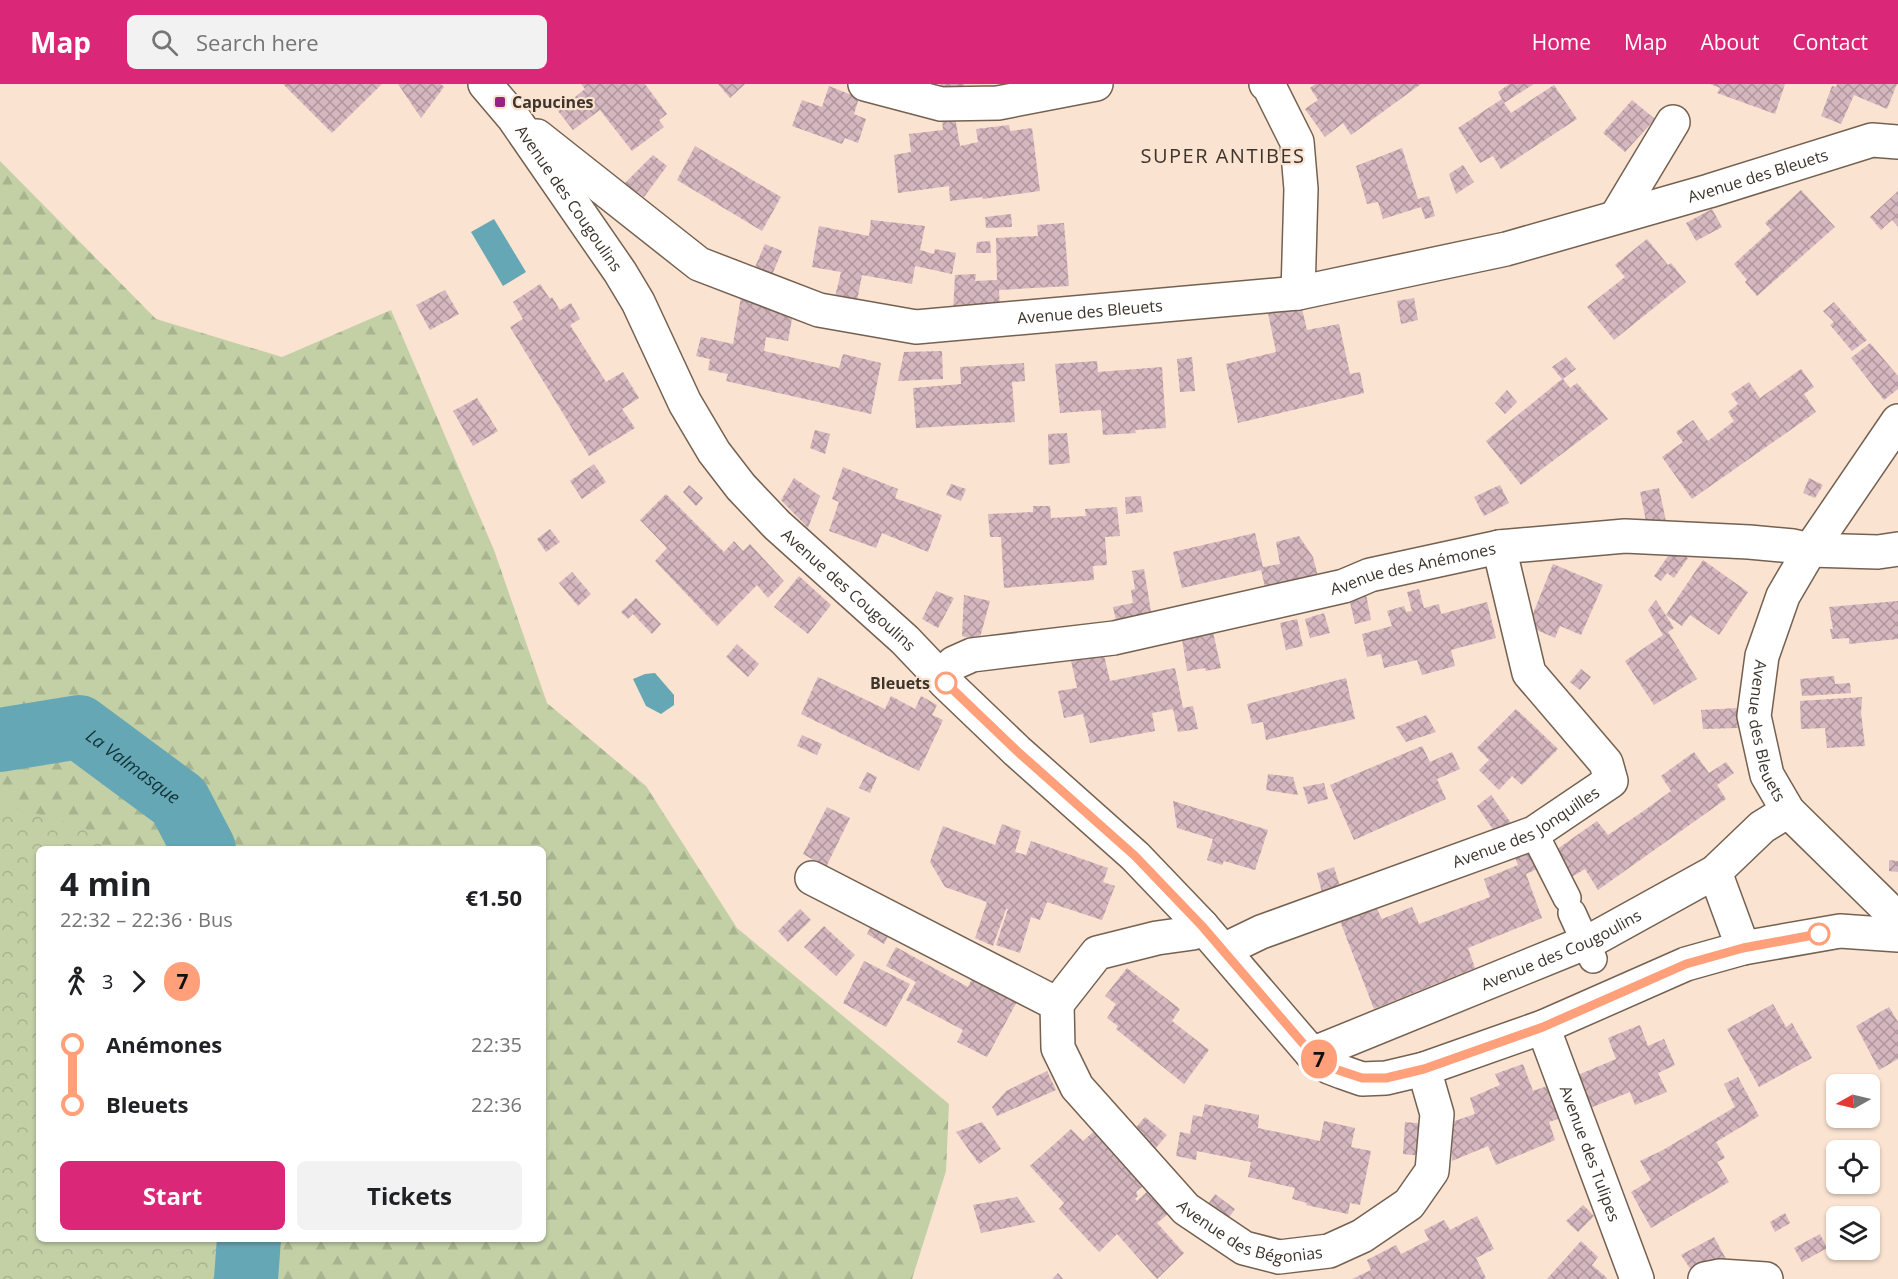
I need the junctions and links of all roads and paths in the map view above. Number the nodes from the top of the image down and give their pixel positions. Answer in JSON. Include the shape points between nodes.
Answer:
{"nodes":[{"id":1,"x":485,"y":84,"type":"edge"},
{"id":2,"x":864,"y":84,"type":"edge"},
{"id":3,"x":1096,"y":84,"type":"edge"},
{"id":4,"x":1266,"y":84,"type":"edge"},
{"id":5,"x":1673,"y":122,"type":"dead end"},
{"id":6,"x":1898,"y":142,"type":"edge"},
{"id":7,"x":580,"y":188,"type":"junction"},
{"id":8,"x":1616,"y":217,"type":"junction"},
{"id":9,"x":1298,"y":293,"type":"junction"},
{"id":10,"x":1898,"y":421,"type":"edge"},
{"id":11,"x":1499,"y":548,"type":"junction"},
{"id":12,"x":1898,"y":549,"type":"edge"},
{"id":13,"x":1810,"y":550,"type":"junction"},
{"id":14,"x":940,"y":676,"type":"junction"},
{"id":15,"x":1788,"y":811,"type":"junction"},
{"id":16,"x":1534,"y":833,"type":"junction"},
{"id":17,"x":1715,"y":872,"type":"junction"},
{"id":18,"x":1852,"y":874,"type":"junction"},
{"id":19,"x":812,"y":878,"type":"dead end"},
{"id":20,"x":1898,"y":920,"type":"edge"},
{"id":21,"x":1202,"y":926,"type":"junction"},
{"id":22,"x":1840,"y":931,"type":"junction"},
{"id":23,"x":1898,"y":935,"type":"edge"},
{"id":24,"x":1743,"y":948,"type":"junction"},
{"id":25,"x":1225,"y":952,"type":"junction"},
{"id":26,"x":1597,"y":968,"type":"junction"},
{"id":27,"x":1057,"y":1004,"type":"junction"},
{"id":28,"x":1543,"y":1027,"type":"junction"},
{"id":29,"x":1312,"y":1054,"type":"junction"},
{"id":30,"x":1424,"y":1069,"type":"junction"},
{"id":31,"x":1637,"y":1279,"type":"edge"},
{"id":32,"x":1705,"y":1279,"type":"edge"},
{"id":33,"x":1766,"y":1279,"type":"edge"}],
"edges":[{"from":1,"to":7,"type":"street","name":"Avenue des Bleuets"},
{"from":2,"to":3,"type":"street","via":[[941,104],[998,103]]},
{"from":4,"to":9,"type":"street","via":[[1297,142],[1301,189]]},
{"from":5,"to":8,"type":"street"},
{"from":6,"to":8,"type":"street","name":"Avenue des Bleuets","via":[[1872,140]]},
{"from":7,"to":9,"type":"street","name":"Avenue des Bleuets","via":[[699,264],[819,310],[916,327]]},
{"from":7,"to":14,"type":"street","name":"Avenue des Cougoulins","via":[[685,403],[727,470],[777,525]]},
{"from":8,"to":9,"type":"street","name":"Avenue des Bleuets","via":[[1506,249]]},
{"from":10,"to":13,"type":"street","name":"Avenue des Bleuets"},
{"from":11,"to":13,"type":"street","name":"Avenue des Anémones","via":[[1625,536],[1749,542]]},
{"from":11,"to":14,"type":"street","name":"Avenue des Anémones","via":[[1370,575],[1344,586],[1114,638],[972,655],[954,663]]},
{"from":11,"to":16,"type":"street","name":"Avenue des Jonquilles","via":[[1530,673],[1606,763],[1611,781]]},
{"from":12,"to":13,"type":"street","name":"Avenue des Anémones"},
{"from":13,"to":15,"type":"street","name":"Avenue des Bleuets","via":[[1783,596],[1761,656],[1754,716],[1767,775]]},
{"from":14,"to":21,"type":"street","name":"Avenue des Cougoulins","via":[[1135,856]]},
{"from":15,"to":17,"type":"street","name":"Avenue des Cougoulins","via":[[1762,827]]},
{"from":15,"to":18,"type":"street","name":"Avenue des Bleuets"},
{"from":16,"to":25,"type":"street","name":"Avenue des Jonquilles","via":[[1262,932]]},
{"from":16,"to":26,"type":"street"},
{"from":17,"to":24,"type":"street"},
{"from":17,"to":26,"type":"street","name":"Avenue des Cougoulins"},
{"from":18,"to":20,"type":"street","name":"Avenue des Bleuets"},
{"from":18,"to":22,"type":"street","via":[[1847,914]]},
{"from":19,"to":27,"type":"street"},
{"from":21,"to":25,"type":"street","name":"Avenue des Cougoulins"},
{"from":21,"to":27,"type":"street","via":[[1193,933],[1096,953]]},
{"from":22,"to":23,"type":"street","name":"Avenue des Cougoulins"},
{"from":22,"to":24,"type":"street","name":"Avenue des Cougoulins"},
{"from":24,"to":26,"type":"street","name":"Avenue des Cougoulins","via":[[1686,964]]},
{"from":25,"to":29,"type":"street","name":"Avenue des Cougoulins"},
{"from":26,"to":28,"type":"street","name":"Avenue des Cougoulins"},
{"from":26,"to":29,"type":"street","name":"Avenue des Cougoulins"},
{"from":27,"to":30,"type":"street","name":"Avenue des Bégonias","via":[[1058,1048],[1077,1088],[1186,1209],[1244,1248],[1279,1257],[1329,1251],[1362,1236],[1409,1204],[1432,1172],[1437,1114]]},
{"from":28,"to":30,"type":"street","name":"Avenue des Cougoulins"},
{"from":28,"to":31,"type":"street","name":"Avenue des Tulipes"},
{"from":29,"to":30,"type":"street","name":"Avenue des Cougoulins","via":[[1329,1067],[1362,1078],[1386,1078]]},
{"from":32,"to":33,"type":"street"}]}
